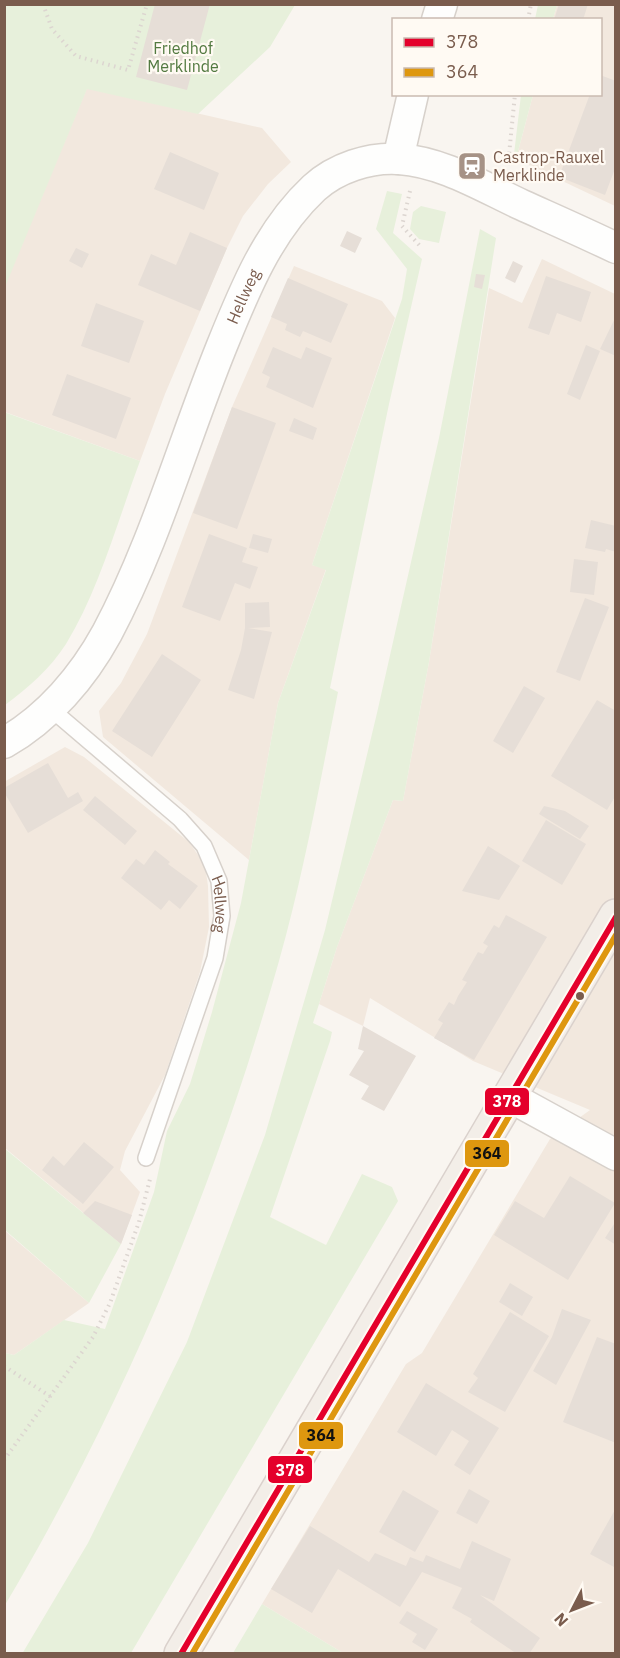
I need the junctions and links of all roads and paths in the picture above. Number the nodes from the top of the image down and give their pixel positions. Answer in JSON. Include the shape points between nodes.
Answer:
{"nodes":[{"id":1,"x":43,"y":4,"type":"edge"},
{"id":2,"x":147,"y":4,"type":"edge"},
{"id":3,"x":413,"y":96,"type":"edge"},
{"id":4,"x":515,"y":96,"type":"edge"},
{"id":5,"x":409,"y":160,"type":"junction"},
{"id":6,"x":499,"y":193,"type":"junction"},
{"id":7,"x":420,"y":246,"type":"dead end"},
{"id":8,"x":615,"y":248,"type":"edge"},
{"id":9,"x":51,"y":709,"type":"junction"},
{"id":10,"x":4,"y":742,"type":"edge"},
{"id":11,"x":615,"y":916,"type":"edge"},
{"id":12,"x":510,"y":1097,"type":"junction"},
{"id":13,"x":615,"y":1155,"type":"edge"},
{"id":14,"x":146,"y":1158,"type":"joint"},
{"id":15,"x":4,"y":1366,"type":"edge"},
{"id":16,"x":51,"y":1397,"type":"junction"},
{"id":17,"x":4,"y":1460,"type":"edge"},
{"id":18,"x":180,"y":1653,"type":"edge"}],
"edges":[{"from":1,"to":2,"type":"path","via":[[52,29],[76,56],[128,70]]},
{"from":3,"to":5,"type":"street"},
{"from":4,"to":6,"type":"path","via":[[508,166]]},
{"from":5,"to":6,"type":"street","name":"Hellweg"},
{"from":5,"to":7,"type":"path","via":[[402,226]]},
{"from":5,"to":9,"type":"street","name":"Hellweg","via":[[376,160],[340,170],[315,187],[278,232],[242,296],[123,599],[92,658]]},
{"from":6,"to":8,"type":"street","name":"Hellweg"},
{"from":9,"to":10,"type":"street","name":"Hellweg"},
{"from":9,"to":14,"type":"lane","name":"Hellweg","via":[[180,819],[204,846],[219,881],[222,916],[215,958]]},
{"from":11,"to":12,"type":"main road"},
{"from":12,"to":13,"type":"street"},
{"from":12,"to":18,"type":"main road"},
{"from":14,"to":16,"type":"path","via":[[151,1172],[148,1193],[110,1303],[93,1336]]},
{"from":15,"to":16,"type":"path"},
{"from":16,"to":17,"type":"path"}]}
